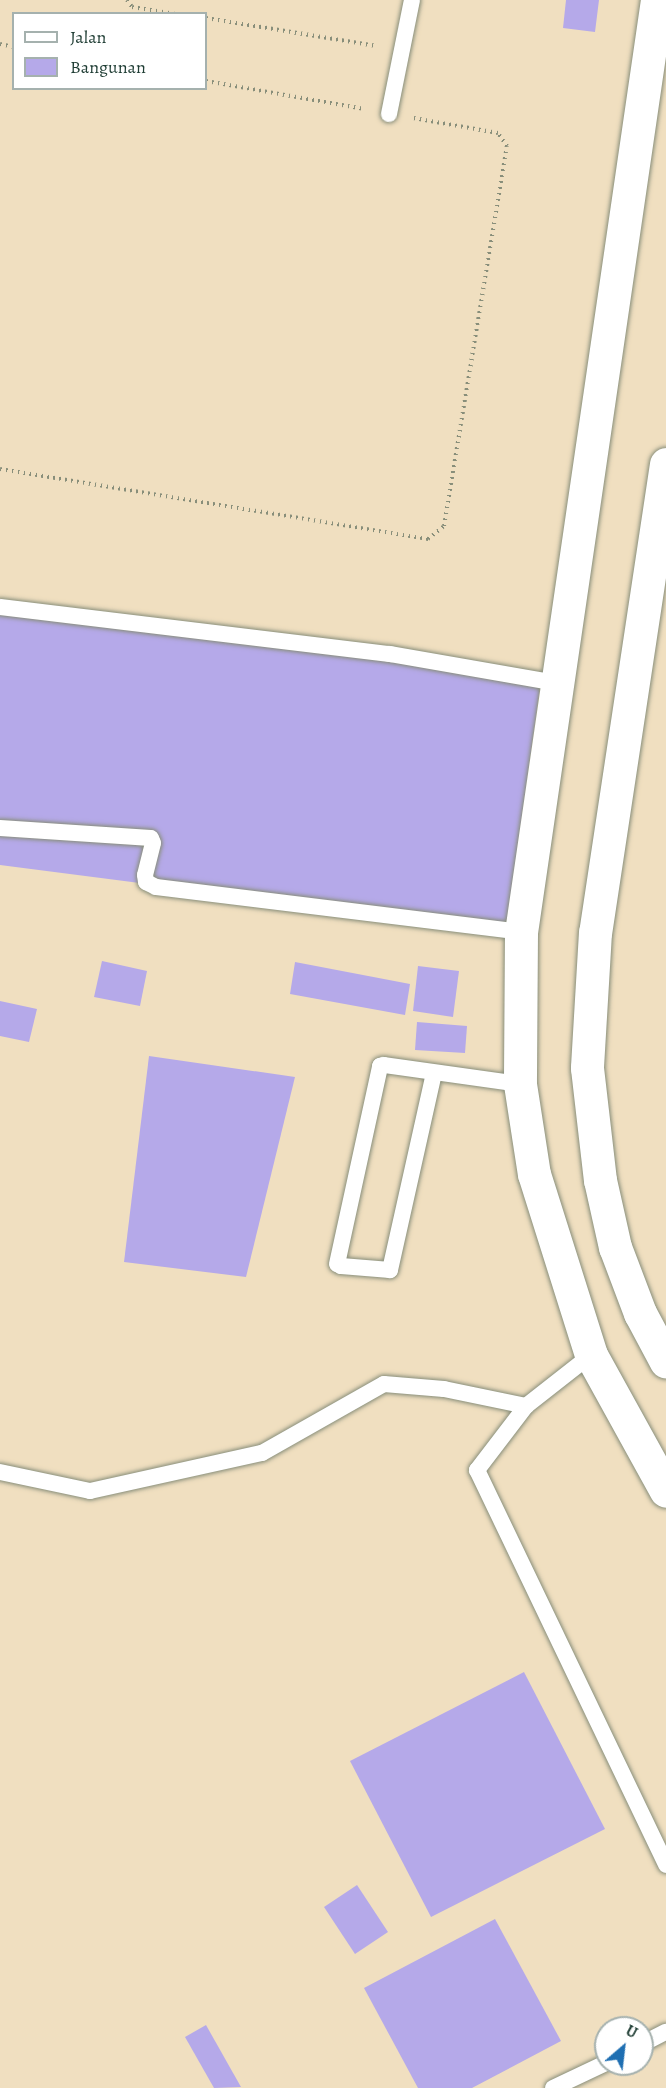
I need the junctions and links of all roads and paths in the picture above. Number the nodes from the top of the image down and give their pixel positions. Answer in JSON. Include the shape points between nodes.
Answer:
{"nodes":[{"id":1,"x":127,"y":0,"type":"edge"},
{"id":2,"x":412,"y":0,"type":"edge"},
{"id":3,"x":657,"y":0,"type":"edge"},
{"id":4,"x":163,"y":12,"type":"edge"},
{"id":5,"x":207,"y":18,"type":"edge"},
{"id":6,"x":401,"y":50,"type":"junction"},
{"id":7,"x":207,"y":81,"type":"edge"},
{"id":8,"x":389,"y":114,"type":"junction"},
{"id":9,"x":666,"y":464,"type":"edge"},
{"id":10,"x":0,"y":469,"type":"edge"},
{"id":11,"x":0,"y":607,"type":"edge"},
{"id":12,"x":557,"y":683,"type":"junction"},
{"id":13,"x":0,"y":828,"type":"edge"},
{"id":14,"x":521,"y":932,"type":"junction"},
{"id":15,"x":434,"y":1073,"type":"junction"},
{"id":16,"x":520,"y":1084,"type":"junction"},
{"id":17,"x":591,"y":1355,"type":"junction"},
{"id":18,"x":666,"y":1362,"type":"edge"},
{"id":19,"x":526,"y":1406,"type":"junction"},
{"id":20,"x":0,"y":1472,"type":"edge"},
{"id":21,"x":666,"y":1491,"type":"edge"},
{"id":22,"x":666,"y":1865,"type":"edge"},
{"id":23,"x":594,"y":2069,"type":"edge"},
{"id":24,"x":553,"y":2088,"type":"edge"}],
"edges":[{"from":1,"to":4,"type":"path","via":[[132,7]]},
{"from":2,"to":6,"type":"lane"},
{"from":3,"to":12,"type":"street"},
{"from":5,"to":6,"type":"path"},
{"from":6,"to":8,"type":"lane"},
{"from":7,"to":8,"type":"path"},
{"from":8,"to":10,"type":"path","via":[[498,133],[507,146],[444,526],[428,539]]},
{"from":9,"to":18,"type":"street","via":[[595,932],[587,1068],[600,1180],[615,1246],[640,1313]]},
{"from":11,"to":12,"type":"lane","via":[[390,654]]},
{"from":12,"to":14,"type":"street"},
{"from":13,"to":14,"type":"lane","via":[[151,838],[145,875],[146,882],[156,887]]},
{"from":14,"to":16,"type":"street"},
{"from":15,"to":15,"type":"lane","via":[[384,1065],[378,1068],[337,1264],[341,1266],[390,1270]]},
{"from":15,"to":16,"type":"lane"},
{"from":16,"to":17,"type":"street","via":[[534,1174]]},
{"from":17,"to":19,"type":"lane"},
{"from":17,"to":21,"type":"street"},
{"from":19,"to":20,"type":"lane","via":[[444,1389],[384,1384],[262,1453],[90,1491]]},
{"from":19,"to":22,"type":"lane","via":[[477,1470]]},
{"from":23,"to":24,"type":"lane"}]}
